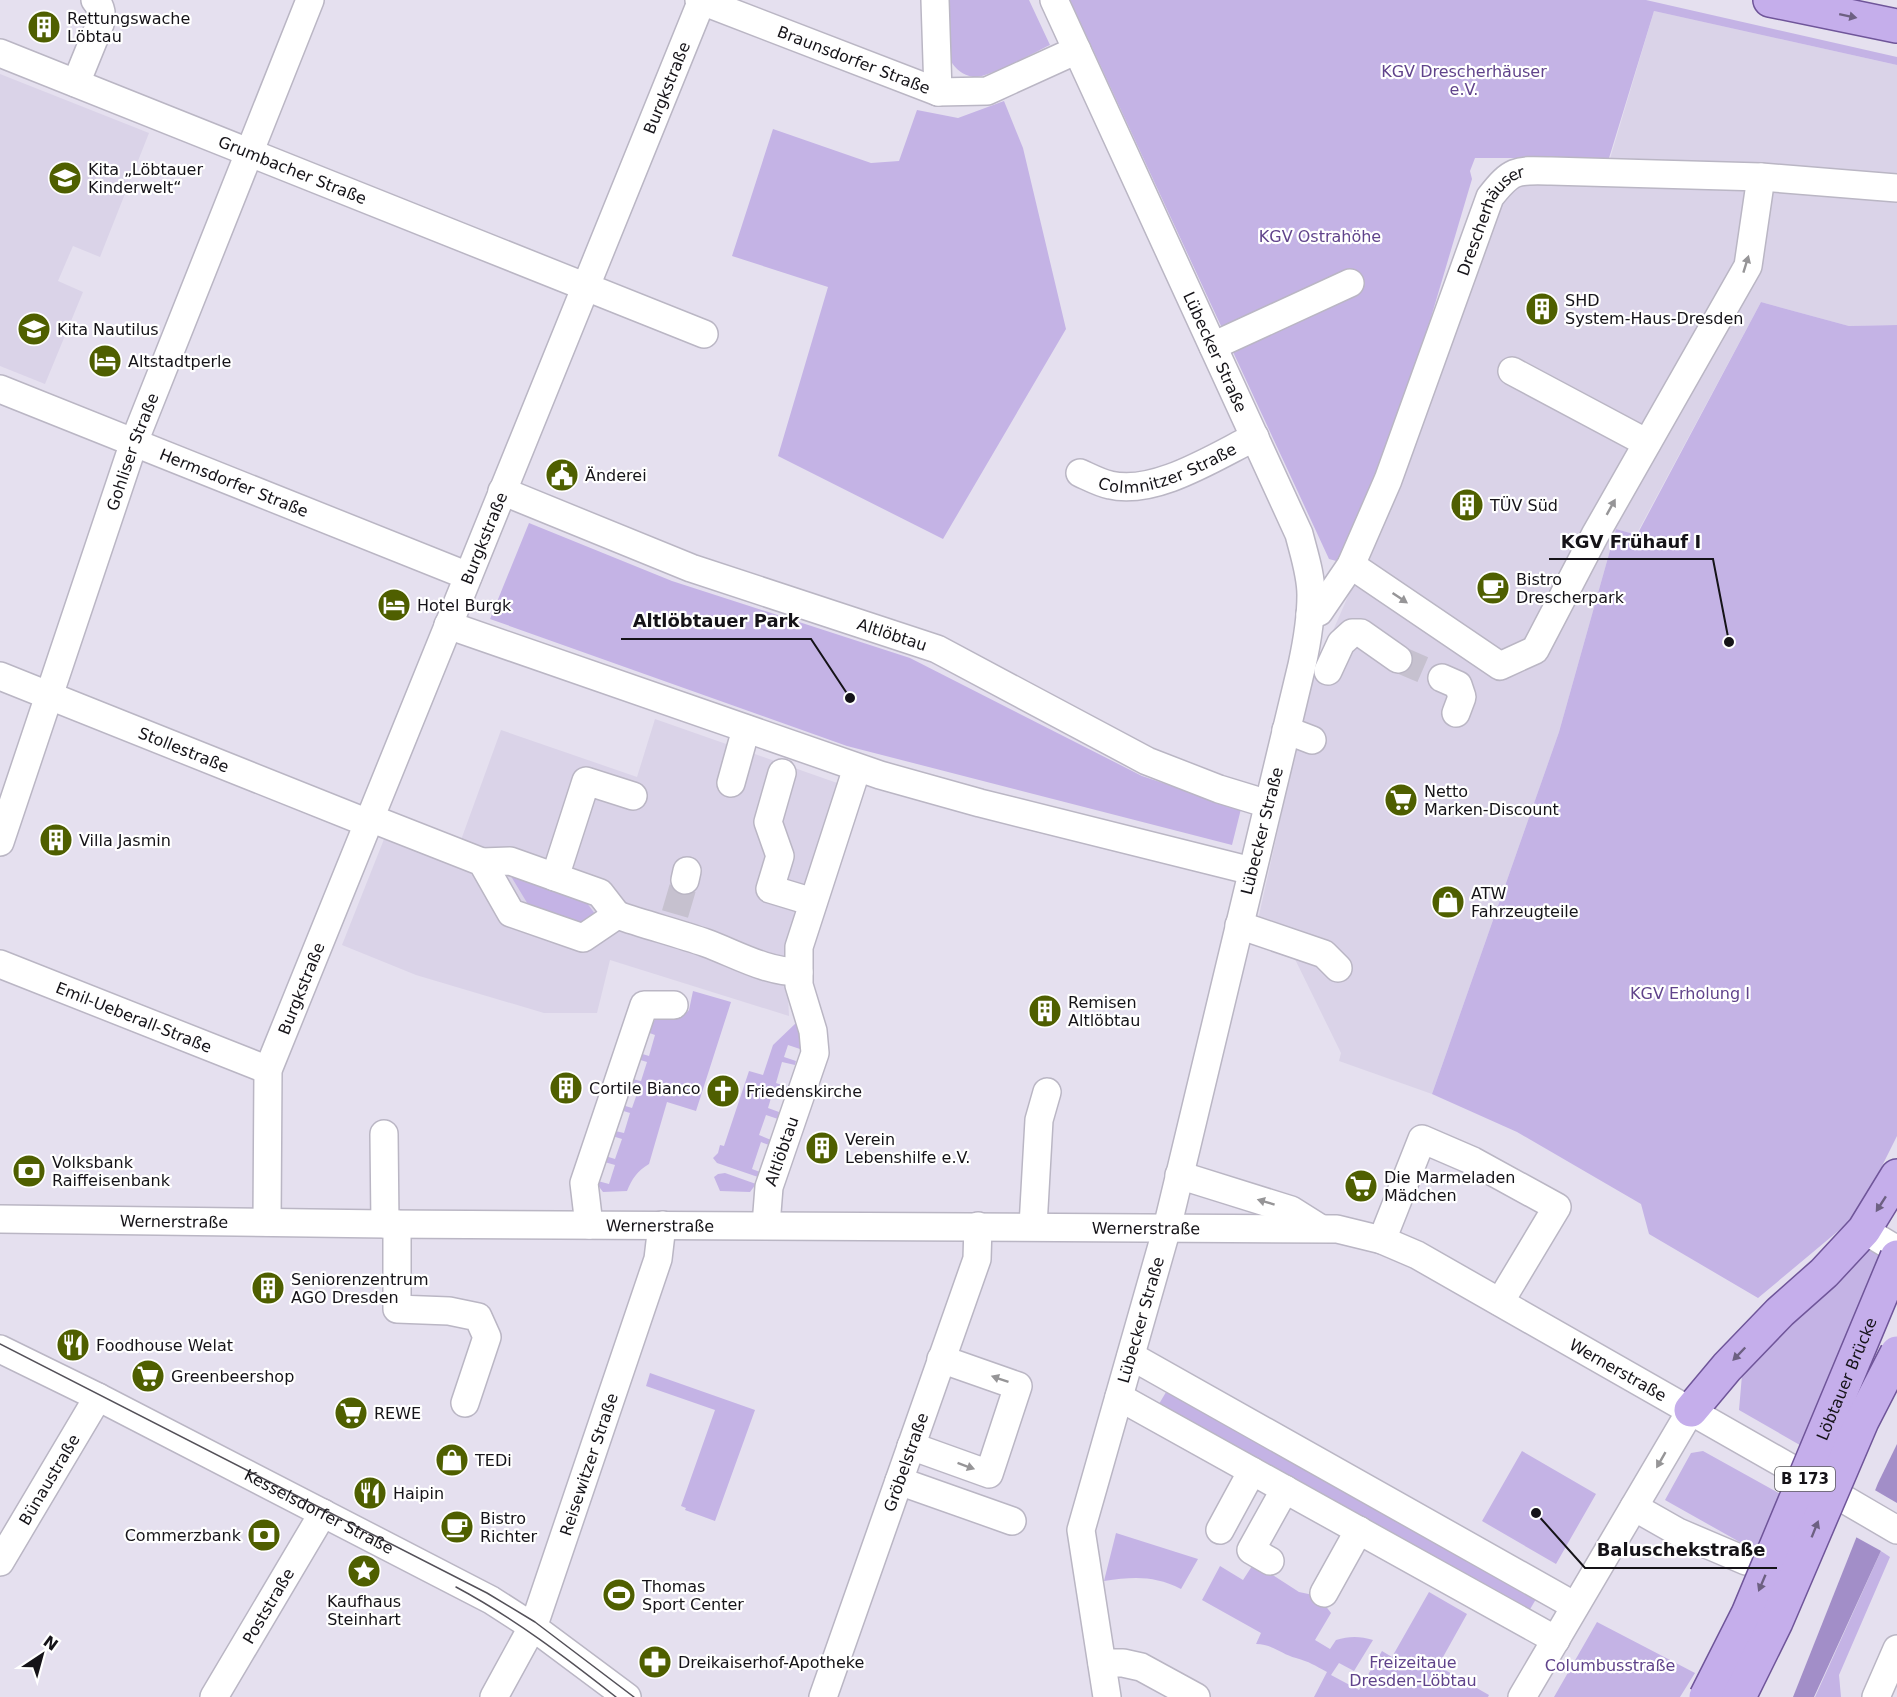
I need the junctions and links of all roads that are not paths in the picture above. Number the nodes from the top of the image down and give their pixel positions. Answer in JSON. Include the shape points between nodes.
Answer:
{"nodes":[{"id":1,"x":95,"y":0,"type":"edge"},
{"id":2,"x":310,"y":0,"type":"edge"},
{"id":3,"x":701,"y":0,"type":"edge"},
{"id":4,"x":935,"y":0,"type":"edge"},
{"id":5,"x":1054,"y":0,"type":"edge"},
{"id":6,"x":1770,"y":0,"type":"edge"},
{"id":7,"x":1897,"y":26,"type":"edge"},
{"id":8,"x":1077,"y":50,"type":"junction"},
{"id":9,"x":0,"y":52,"type":"edge"},
{"id":10,"x":76,"y":83,"type":"junction"},
{"id":11,"x":938,"y":93,"type":"junction"},
{"id":12,"x":250,"y":153,"type":"junction"},
{"id":13,"x":1761,"y":177,"type":"junction"},
{"id":14,"x":1897,"y":188,"type":"edge"},
{"id":15,"x":1350,"y":283,"type":"dead end"},
{"id":16,"x":586,"y":287,"type":"junction"},
{"id":17,"x":704,"y":334,"type":"dead end"},
{"id":18,"x":1214,"y":346,"type":"junction"},
{"id":19,"x":1512,"y":371,"type":"dead end"},
{"id":20,"x":0,"y":389,"type":"edge"},
{"id":21,"x":1255,"y":436,"type":"junction"},
{"id":22,"x":134,"y":442,"type":"junction"},
{"id":23,"x":1647,"y":443,"type":"junction"},
{"id":24,"x":1080,"y":473,"type":"dead end"},
{"id":25,"x":502,"y":491,"type":"junction"},
{"id":26,"x":1351,"y":565,"type":"junction"},
{"id":27,"x":468,"y":576,"type":"junction"},
{"id":28,"x":1310,"y":614,"type":"junction"},
{"id":29,"x":448,"y":625,"type":"junction"},
{"id":30,"x":1398,"y":659,"type":"tunnel mouth"},
{"id":31,"x":1328,"y":671,"type":"dead end"},
{"id":32,"x":0,"y":676,"type":"edge"},
{"id":33,"x":1442,"y":678,"type":"tunnel mouth"},
{"id":34,"x":49,"y":695,"type":"junction"},
{"id":35,"x":1456,"y":713,"type":"dead end"},
{"id":36,"x":746,"y":729,"type":"junction"},
{"id":37,"x":1286,"y":730,"type":"junction"},
{"id":38,"x":1312,"y":740,"type":"dead end"},
{"id":39,"x":857,"y":768,"type":"junction"},
{"id":40,"x":782,"y":773,"type":"dead end"},
{"id":41,"x":731,"y":783,"type":"dead end"},
{"id":42,"x":633,"y":796,"type":"dead end"},
{"id":43,"x":1268,"y":804,"type":"junction"},
{"id":44,"x":369,"y":820,"type":"junction"},
{"id":45,"x":0,"y":842,"type":"edge"},
{"id":46,"x":482,"y":862,"type":"junction"},
{"id":47,"x":555,"y":877,"type":"junction"},
{"id":48,"x":1257,"y":879,"type":"junction"},
{"id":49,"x":813,"y":902,"type":"junction"},
{"id":50,"x":617,"y":915,"type":"junction"},
{"id":51,"x":1239,"y":925,"type":"junction"},
{"id":52,"x":0,"y":964,"type":"edge"},
{"id":53,"x":1338,"y":968,"type":"dead end"},
{"id":54,"x":799,"y":972,"type":"junction"},
{"id":55,"x":674,"y":1005,"type":"dead end"},
{"id":56,"x":268,"y":1070,"type":"junction"},
{"id":57,"x":1047,"y":1092,"type":"dead end"},
{"id":58,"x":384,"y":1134,"type":"dead end"},
{"id":59,"x":1179,"y":1175,"type":"junction"},
{"id":60,"x":1897,"y":1176,"type":"edge"},
{"id":61,"x":0,"y":1219,"type":"edge"},
{"id":62,"x":267,"y":1222,"type":"junction"},
{"id":63,"x":391,"y":1224,"type":"junction"},
{"id":64,"x":590,"y":1225,"type":"junction"},
{"id":65,"x":662,"y":1225,"type":"junction"},
{"id":66,"x":766,"y":1225,"type":"junction"},
{"id":67,"x":978,"y":1226,"type":"junction"},
{"id":68,"x":1033,"y":1226,"type":"junction"},
{"id":69,"x":1319,"y":1227,"type":"junction"},
{"id":70,"x":1167,"y":1228,"type":"junction"},
{"id":71,"x":1382,"y":1240,"type":"junction"},
{"id":72,"x":1884,"y":1244,"type":"edge"},
{"id":73,"x":1500,"y":1302,"type":"junction"},
{"id":74,"x":0,"y":1349,"type":"edge"},
{"id":75,"x":1897,"y":1353,"type":"edge"},
{"id":76,"x":1131,"y":1356,"type":"junction"},
{"id":77,"x":941,"y":1359,"type":"junction"},
{"id":78,"x":1119,"y":1396,"type":"junction"},
{"id":79,"x":98,"y":1397,"type":"junction"},
{"id":80,"x":465,"y":1403,"type":"dead end"},
{"id":81,"x":1691,"y":1410,"type":"junction"},
{"id":82,"x":911,"y":1446,"type":"junction"},
{"id":83,"x":1794,"y":1470,"type":"dead end"},
{"id":84,"x":1252,"y":1471,"type":"junction"},
{"id":85,"x":899,"y":1481,"type":"junction"},
{"id":86,"x":1285,"y":1489,"type":"junction"},
{"id":87,"x":1838,"y":1495,"type":"dead end"},
{"id":88,"x":1634,"y":1507,"type":"junction"},
{"id":89,"x":323,"y":1514,"type":"junction"},
{"id":90,"x":1012,"y":1521,"type":"dead end"},
{"id":91,"x":1220,"y":1530,"type":"dead end"},
{"id":92,"x":1359,"y":1530,"type":"junction"},
{"id":93,"x":1897,"y":1530,"type":"edge"},
{"id":94,"x":1270,"y":1561,"type":"dead end"},
{"id":95,"x":1746,"y":1561,"type":"dead end"},
{"id":96,"x":0,"y":1562,"type":"edge"},
{"id":97,"x":1324,"y":1593,"type":"dead end"},
{"id":98,"x":1575,"y":1606,"type":"junction"},
{"id":99,"x":533,"y":1627,"type":"junction"},
{"id":100,"x":1556,"y":1640,"type":"junction"},
{"id":101,"x":1897,"y":1648,"type":"edge"},
{"id":102,"x":1102,"y":1663,"type":"junction"},
{"id":103,"x":214,"y":1697,"type":"edge"},
{"id":104,"x":494,"y":1697,"type":"edge"},
{"id":105,"x":627,"y":1697,"type":"edge"},
{"id":106,"x":823,"y":1697,"type":"edge"},
{"id":107,"x":1107,"y":1697,"type":"edge"},
{"id":108,"x":1196,"y":1697,"type":"edge"},
{"id":109,"x":1522,"y":1697,"type":"edge"},
{"id":110,"x":1706,"y":1697,"type":"edge"},
{"id":111,"x":1739,"y":1697,"type":"edge"},
{"id":112,"x":1876,"y":1697,"type":"edge"}],
"edges":[{"from":1,"to":10,"type":"street","via":[[102,14],[100,24]]},
{"from":2,"to":12,"type":"street","name":"Gohliser Straße"},
{"from":3,"to":11,"type":"street","name":"Braunsdorfer Straße"},
{"from":3,"to":16,"type":"street","name":"Burgkstraße"},
{"from":4,"to":11,"type":"street"},
{"from":5,"to":8,"type":"street","name":"Lübecker Straße"},
{"from":6,"to":7,"type":"main road","one_way":true},
{"from":8,"to":11,"type":"street","name":"Braunsdorfer Straße","via":[[987,90]]},
{"from":8,"to":18,"type":"street","name":"Lübecker Straße"},
{"from":9,"to":10,"type":"street","name":"Grumbacher Straße"},
{"from":10,"to":12,"type":"street","name":"Grumbacher Straße"},
{"from":12,"to":16,"type":"street","name":"Grumbacher Straße"},
{"from":12,"to":22,"type":"street","name":"Gohliser Straße"},
{"from":13,"to":14,"type":"street","name":"Drescherhäuser"},
{"from":23,"to":13,"type":"street","one_way":true,"via":[[1748,266]]},
{"from":13,"to":26,"type":"street","name":"Drescherhäuser","via":[[1521,170],[1505,178],[1490,197],[1388,480]]},
{"from":15,"to":18,"type":"street"},
{"from":16,"to":17,"type":"street","name":"Grumbacher Straße"},
{"from":16,"to":25,"type":"street","name":"Burgkstraße"},
{"from":18,"to":21,"type":"street","name":"Lübecker Straße"},
{"from":19,"to":23,"type":"street"},
{"from":20,"to":22,"type":"street","name":"Hermsdorfer Straße"},
{"from":21,"to":24,"type":"street","name":"Colmnitzer Straße","via":[[1163,482],[1111,486]]},
{"from":21,"to":28,"type":"street","name":"Lübecker Straße","via":[[1299,534],[1310,585]]},
{"from":22,"to":27,"type":"street","name":"Hermsdorfer Straße"},
{"from":22,"to":34,"type":"street","name":"Gohliser Straße"},
{"from":26,"to":23,"type":"street","one_way":true,"via":[[1500,666],[1535,650]]},
{"from":25,"to":27,"type":"street","name":"Burgkstraße"},
{"from":25,"to":43,"type":"street","name":"Altlöbtau","via":[[691,568],[937,649],[1147,761]]},
{"from":26,"to":28,"type":"street","name":"Drescherhäuser","via":[[1319,612]]},
{"from":27,"to":29,"type":"street","name":"Burgkstraße"},
{"from":28,"to":37,"type":"street","name":"Lübecker Straße"},
{"from":29,"to":36,"type":"street"},
{"from":29,"to":44,"type":"street","name":"Burgkstraße"},
{"from":30,"to":31,"type":"street","via":[[1361,633],[1352,633],[1341,643]]},
{"from":32,"to":34,"type":"street","name":"Stollestraße"},
{"from":33,"to":35,"type":"street","via":[[1458,685],[1462,698]]},
{"from":34,"to":44,"type":"street","name":"Stollestraße"},
{"from":34,"to":45,"type":"street","name":"Gohliser Straße"},
{"from":36,"to":39,"type":"street"},
{"from":36,"to":41,"type":"street"},
{"from":37,"to":38,"type":"street"},
{"from":37,"to":43,"type":"street","name":"Lübecker Straße"},
{"from":39,"to":48,"type":"street"},
{"from":39,"to":49,"type":"street","name":"Altlöbtau"},
{"from":40,"to":49,"type":"street","via":[[768,822],[780,856],[770,889]]},
{"from":42,"to":47,"type":"street","via":[[586,780]]},
{"from":43,"to":48,"type":"street","name":"Lübecker Straße"},
{"from":44,"to":46,"type":"street","name":"Stollestraße"},
{"from":44,"to":56,"type":"street","name":"Burgkstraße"},
{"from":46,"to":47,"type":"street","via":[[510,861]]},
{"from":46,"to":50,"type":"street","via":[[511,913],[583,938]]},
{"from":47,"to":50,"type":"street","via":[[600,892]]},
{"from":48,"to":51,"type":"street","name":"Lübecker Straße"},
{"from":49,"to":54,"type":"street","name":"Altlöbtau","via":[[799,947]]},
{"from":50,"to":54,"type":"street","via":[[672,923],[749,961]]},
{"from":51,"to":53,"type":"street","via":[[1324,954]]},
{"from":51,"to":59,"type":"street","name":"Lübecker Straße"},
{"from":52,"to":56,"type":"street","name":"Emil-Ueberall-Straße"},
{"from":54,"to":66,"type":"street","name":"Altlöbtau","via":[[815,1053],[769,1187]]},
{"from":55,"to":64,"type":"street","via":[[644,1005],[584,1183]]},
{"from":56,"to":62,"type":"street","name":"Burgkstraße"},
{"from":57,"to":68,"type":"street","via":[[1039,1120]]},
{"from":58,"to":63,"type":"street"},
{"from":69,"to":59,"type":"street","name":"Wernerstraße","one_way":true,"via":[[1291,1210]]},
{"from":59,"to":70,"type":"street","name":"Lübecker Straße"},
{"from":60,"to":72,"type":"main road","one_way":true},
{"from":61,"to":62,"type":"street","name":"Wernerstraße"},
{"from":62,"to":63,"type":"street","name":"Wernerstraße"},
{"from":63,"to":64,"type":"street","name":"Wernerstraße"},
{"from":63,"to":80,"type":"street","via":[[397,1309],[449,1311],[478,1317],[487,1337]]},
{"from":64,"to":65,"type":"street","name":"Wernerstraße"},
{"from":65,"to":66,"type":"street","name":"Wernerstraße"},
{"from":65,"to":99,"type":"street","name":"Reisewitzer Straße","via":[[658,1259]]},
{"from":66,"to":67,"type":"street","name":"Wernerstraße"},
{"from":67,"to":68,"type":"street","name":"Wernerstraße"},
{"from":67,"to":77,"type":"street","name":"Gröbelstraße","via":[[977,1259]]},
{"from":68,"to":70,"type":"street","name":"Wernerstraße"},
{"from":69,"to":70,"type":"street","name":"Wernerstraße"},
{"from":69,"to":71,"type":"street","name":"Wernerstraße"},
{"from":70,"to":76,"type":"street","name":"Lübecker Straße"},
{"from":71,"to":73,"type":"street","name":"Wernerstraße","via":[[1417,1255]]},
{"from":71,"to":73,"type":"street","via":[[1422,1139],[1473,1161],[1557,1207]]},
{"from":72,"to":81,"type":"main road","one_way":true,"via":[[1824,1273],[1780,1312]]},
{"from":72,"to":110,"type":"main road","name":"Löbtauer Brücke","number":"B 173","one_way":true,"bridge":true,"via":[[1748,1614]]},
{"from":73,"to":81,"type":"street","name":"Wernerstraße"},
{"from":74,"to":79,"type":"street","name":"Kesselsdorfer Straße"},
{"from":111,"to":75,"type":"main road","name":"Löbtauer Brücke","number":"B 173","one_way":true,"bridge":true,"via":[[1776,1622],[1862,1421]]},
{"from":76,"to":78,"type":"street","name":"Lübecker Straße"},
{"from":76,"to":98,"type":"street"},
{"from":77,"to":82,"type":"street","name":"Gröbelstraße"},
{"from":82,"to":77,"type":"street","one_way":true,"via":[[989,1474],[1018,1386]]},
{"from":78,"to":84,"type":"street"},
{"from":78,"to":102,"type":"street","name":"Lübecker Straße","via":[[1081,1530]]},
{"from":79,"to":89,"type":"street","name":"Kesselsdorfer Straße"},
{"from":79,"to":96,"type":"street","name":"Bünaustraße"},
{"from":81,"to":83,"type":"street","name":"Wernerstraße"},
{"from":81,"to":88,"type":"street","one_way":true},
{"from":82,"to":85,"type":"street","name":"Gröbelstraße"},
{"from":84,"to":86,"type":"street"},
{"from":84,"to":91,"type":"street"},
{"from":85,"to":90,"type":"street"},
{"from":85,"to":106,"type":"street","name":"Gröbelstraße"},
{"from":86,"to":92,"type":"street"},
{"from":86,"to":94,"type":"street","via":[[1251,1550]]},
{"from":87,"to":93,"type":"street"},
{"from":88,"to":95,"type":"street","via":[[1678,1532]]},
{"from":88,"to":98,"type":"street"},
{"from":89,"to":99,"type":"street","name":"Kesselsdorfer Straße","via":[[482,1595]]},
{"from":89,"to":103,"type":"street","name":"Poststraße"},
{"from":92,"to":97,"type":"street"},
{"from":92,"to":100,"type":"street"},
{"from":98,"to":100,"type":"street"},
{"from":99,"to":104,"type":"street","name":"Reisewitzer Straße"},
{"from":99,"to":105,"type":"street","name":"Kesselsdorfer Straße"},
{"from":100,"to":109,"type":"street"},
{"from":101,"to":112,"type":"street"},
{"from":102,"to":107,"type":"street","name":"Lübecker Straße"},
{"from":102,"to":108,"type":"street","via":[[1141,1667]]}]}
